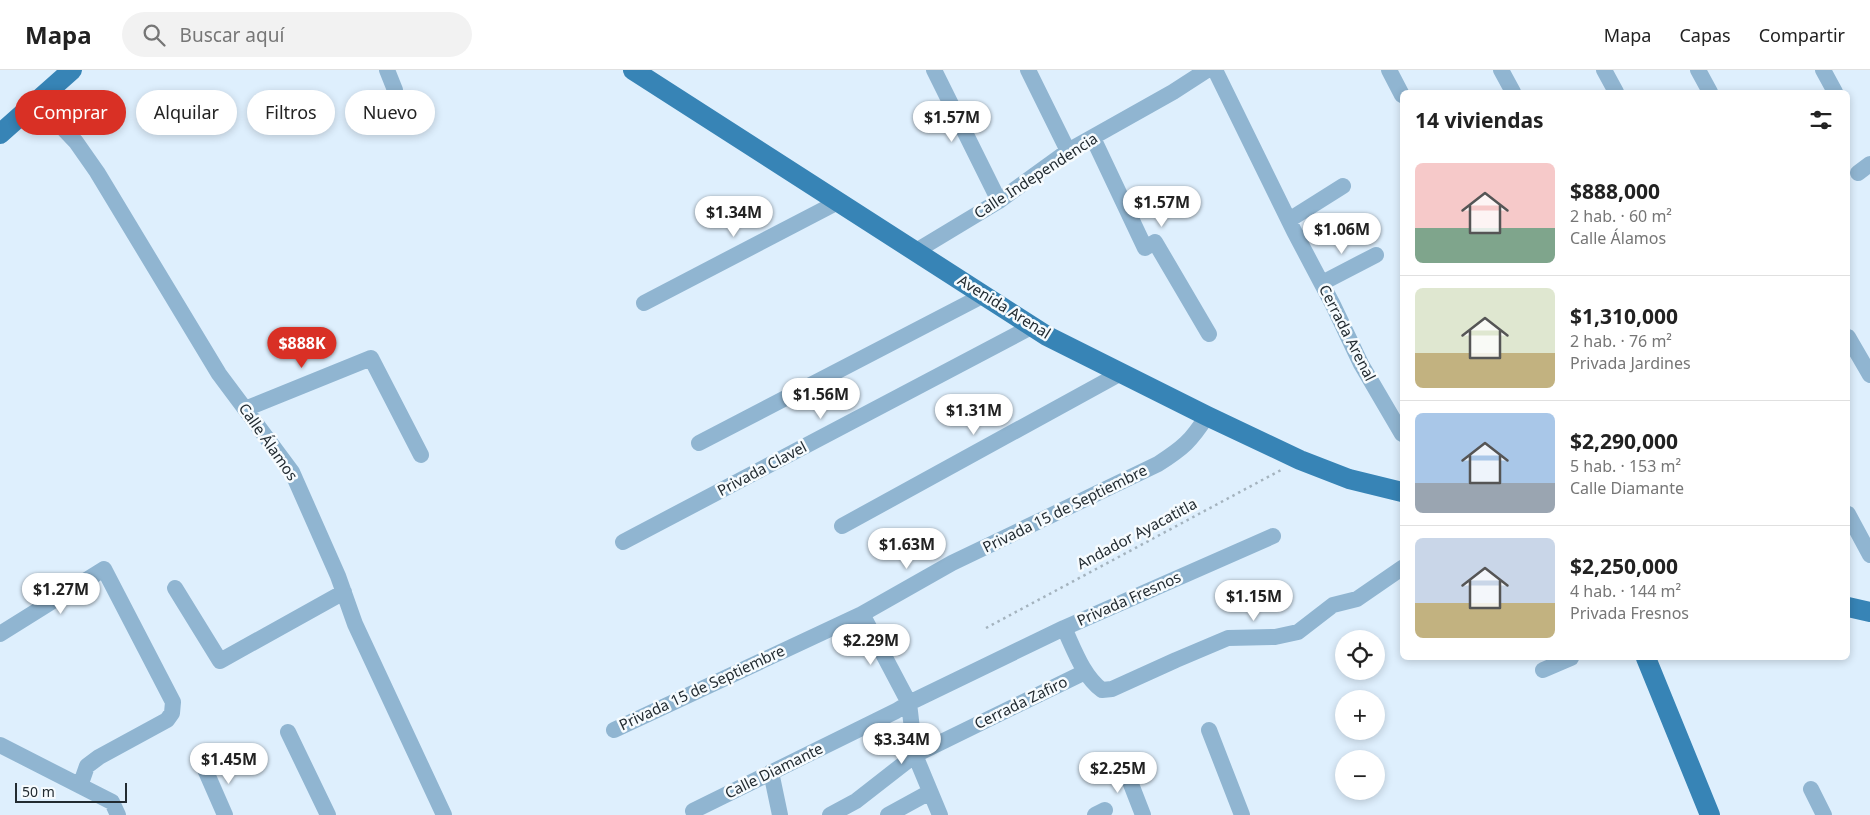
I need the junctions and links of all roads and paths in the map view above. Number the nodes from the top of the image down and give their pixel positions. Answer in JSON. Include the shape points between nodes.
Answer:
{"nodes":[{"id":1,"x":72,"y":70,"type":"edge"},
{"id":2,"x":387,"y":70,"type":"edge"},
{"id":3,"x":633,"y":70,"type":"edge"},
{"id":4,"x":934,"y":70,"type":"edge"},
{"id":5,"x":1028,"y":70,"type":"edge"},
{"id":6,"x":1207,"y":70,"type":"edge"},
{"id":7,"x":1215,"y":70,"type":"edge"},
{"id":8,"x":1389,"y":70,"type":"edge"},
{"id":9,"x":1500,"y":70,"type":"edge"},
{"id":10,"x":1604,"y":70,"type":"edge"},
{"id":11,"x":1698,"y":70,"type":"edge"},
{"id":12,"x":1823,"y":70,"type":"edge"},
{"id":13,"x":49,"y":90,"type":"edge"},
{"id":14,"x":395,"y":90,"type":"dead end"},
{"id":15,"x":1512,"y":90,"type":"edge"},
{"id":16,"x":1615,"y":90,"type":"edge"},
{"id":17,"x":1709,"y":90,"type":"edge"},
{"id":18,"x":1834,"y":90,"type":"edge"},
{"id":19,"x":1400,"y":91,"type":"edge"},
{"id":20,"x":15,"y":121,"type":"edge"},
{"id":21,"x":0,"y":134,"type":"edge"},
{"id":22,"x":69,"y":135,"type":"edge"},
{"id":23,"x":1093,"y":138,"type":"junction"},
{"id":24,"x":1068,"y":151,"type":"junction"},
{"id":25,"x":1343,"y":186,"type":"dead end"},
{"id":26,"x":999,"y":201,"type":"junction"},
{"id":27,"x":838,"y":202,"type":"junction"},
{"id":28,"x":1289,"y":220,"type":"junction"},
{"id":29,"x":916,"y":250,"type":"junction"},
{"id":30,"x":1376,"y":256,"type":"dead end"},
{"id":31,"x":1322,"y":283,"type":"junction"},
{"id":32,"x":984,"y":295,"type":"junction"},
{"id":33,"x":644,"y":303,"type":"dead end"},
{"id":34,"x":1033,"y":326,"type":"junction"},
{"id":35,"x":1209,"y":334,"type":"dead end"},
{"id":36,"x":1850,"y":341,"type":"edge"},
{"id":37,"x":1121,"y":373,"type":"junction"},
{"id":38,"x":1870,"y":376,"type":"edge"},
{"id":39,"x":245,"y":409,"type":"junction"},
{"id":40,"x":1207,"y":416,"type":"junction"},
{"id":41,"x":1400,"y":431,"type":"edge"},
{"id":42,"x":699,"y":443,"type":"dead end"},
{"id":43,"x":420,"y":455,"type":"dead end"},
{"id":44,"x":1300,"y":460,"type":"junction"},
{"id":45,"x":1400,"y":492,"type":"edge"},
{"id":46,"x":1850,"y":518,"type":"edge"},
{"id":47,"x":842,"y":526,"type":"dead end"},
{"id":48,"x":1272,"y":536,"type":"dead end"},
{"id":49,"x":623,"y":542,"type":"dead end"},
{"id":50,"x":1870,"y":555,"type":"edge"},
{"id":51,"x":1400,"y":569,"type":"edge"},
{"id":52,"x":175,"y":588,"type":"dead end"},
{"id":53,"x":344,"y":592,"type":"junction"},
{"id":54,"x":1850,"y":607,"type":"edge"},
{"id":55,"x":1870,"y":612,"type":"edge"},
{"id":56,"x":862,"y":614,"type":"junction"},
{"id":57,"x":986,"y":628,"type":"dead end"},
{"id":58,"x":1064,"y":628,"type":"junction"},
{"id":59,"x":0,"y":634,"type":"edge"},
{"id":60,"x":1566,"y":660,"type":"edge"},
{"id":61,"x":1647,"y":660,"type":"edge"},
{"id":62,"x":1543,"y":670,"type":"dead end"},
{"id":63,"x":1085,"y":672,"type":"junction"},
{"id":64,"x":909,"y":703,"type":"junction"},
{"id":65,"x":614,"y":730,"type":"dead end"},
{"id":66,"x":1209,"y":730,"type":"dead end"},
{"id":67,"x":288,"y":732,"type":"dead end"},
{"id":68,"x":0,"y":745,"type":"edge"},
{"id":69,"x":915,"y":756,"type":"junction"},
{"id":70,"x":1122,"y":760,"type":"dead end"},
{"id":71,"x":204,"y":767,"type":"dead end"},
{"id":72,"x":770,"y":772,"type":"junction"},
{"id":73,"x":80,"y":786,"type":"junction"},
{"id":74,"x":1811,"y":789,"type":"dead end"},
{"id":75,"x":930,"y":792,"type":"junction"},
{"id":76,"x":694,"y":813,"type":"edge"},
{"id":77,"x":118,"y":815,"type":"edge"},
{"id":78,"x":225,"y":815,"type":"edge"},
{"id":79,"x":328,"y":815,"type":"edge"},
{"id":80,"x":444,"y":815,"type":"edge"},
{"id":81,"x":780,"y":815,"type":"edge"},
{"id":82,"x":830,"y":815,"type":"edge"},
{"id":83,"x":888,"y":815,"type":"edge"},
{"id":84,"x":940,"y":815,"type":"edge"},
{"id":85,"x":1144,"y":815,"type":"edge"},
{"id":86,"x":1242,"y":815,"type":"edge"},
{"id":87,"x":1710,"y":815,"type":"edge"},
{"id":88,"x":1824,"y":815,"type":"edge"}],
"edges":[{"from":1,"to":13,"type":"main road"},
{"from":2,"to":14,"type":"street"},
{"from":3,"to":27,"type":"main road","name":"Avenida Arenal"},
{"from":4,"to":26,"type":"street"},
{"from":5,"to":24,"type":"street"},
{"from":6,"to":23,"type":"street","name":"Calle Independencia"},
{"from":7,"to":28,"type":"street","name":"Cerrada Arenal"},
{"from":8,"to":19,"type":"street"},
{"from":9,"to":15,"type":"street"},
{"from":10,"to":16,"type":"street"},
{"from":11,"to":17,"type":"street"},
{"from":12,"to":18,"type":"street"},
{"from":20,"to":21,"type":"main road"},
{"from":22,"to":39,"type":"street","name":"Calle Álamos","via":[[98,172],[219,374]]},
{"from":23,"to":24,"type":"street","name":"Calle Independencia"},
{"from":23,"to":35,"type":"street","via":[[1145,248],[1155,242]]},
{"from":24,"to":26,"type":"street","name":"Calle Independencia"},
{"from":25,"to":28,"type":"street"},
{"from":26,"to":29,"type":"street","name":"Calle Independencia"},
{"from":27,"to":29,"type":"main road","name":"Avenida Arenal"},
{"from":27,"to":33,"type":"street"},
{"from":28,"to":31,"type":"street","name":"Cerrada Arenal"},
{"from":29,"to":32,"type":"main road","name":"Avenida Arenal"},
{"from":30,"to":31,"type":"street"},
{"from":31,"to":41,"type":"street","name":"Cerrada Arenal","via":[[1360,364]]},
{"from":32,"to":34,"type":"main road","name":"Avenida Arenal"},
{"from":32,"to":42,"type":"street"},
{"from":34,"to":37,"type":"main road","name":"Avenida Arenal"},
{"from":34,"to":49,"type":"street","name":"Privada Clavel"},
{"from":36,"to":38,"type":"street"},
{"from":37,"to":40,"type":"main road","name":"Avenida Arenal"},
{"from":37,"to":47,"type":"street"},
{"from":39,"to":43,"type":"street","via":[[371,358]]},
{"from":39,"to":53,"type":"street","name":"Calle Álamos","via":[[292,472]]},
{"from":40,"to":44,"type":"main road","name":"Avenida Arenal"},
{"from":40,"to":56,"type":"street","name":"Privada 15 de Septiembre","via":[[1179,451],[1158,464],[952,563]]},
{"from":44,"to":45,"type":"main road","name":"Avenida Arenal","via":[[1350,479]]},
{"from":44,"to":57,"type":"path","name":"Andador Ayacatitla"},
{"from":46,"to":50,"type":"street"},
{"from":48,"to":58,"type":"street","name":"Privada Fresnos"},
{"from":51,"to":63,"type":"street","name":"Privada Fresnos","via":[[1357,600],[1333,605],[1298,632],[1274,637],[1228,638],[1112,689],[1102,690]]},
{"from":52,"to":53,"type":"street","via":[[220,661]]},
{"from":53,"to":80,"type":"street","name":"Calle Álamos","via":[[355,624]]},
{"from":54,"to":55,"type":"main road"},
{"from":56,"to":64,"type":"street"},
{"from":56,"to":65,"type":"street","name":"Privada 15 de Septiembre"},
{"from":58,"to":63,"type":"street","name":"Privada Fresnos"},
{"from":58,"to":64,"type":"street","name":"Calle Diamante"},
{"from":59,"to":73,"type":"street","via":[[104,569],[173,702],[172,713],[167,720],[87,766]]},
{"from":60,"to":62,"type":"street"},
{"from":61,"to":87,"type":"main road"},
{"from":63,"to":69,"type":"street","name":"Cerrada Zafiro"},
{"from":64,"to":69,"type":"street"},
{"from":64,"to":72,"type":"street","name":"Calle Diamante"},
{"from":66,"to":86,"type":"street"},
{"from":67,"to":79,"type":"street"},
{"from":68,"to":73,"type":"street"},
{"from":69,"to":75,"type":"street"},
{"from":69,"to":82,"type":"street","name":"Cerrada Zafiro","via":[[856,801]]},
{"from":70,"to":85,"type":"street"},
{"from":71,"to":78,"type":"street"},
{"from":72,"to":76,"type":"street","name":"Calle Diamante"},
{"from":72,"to":81,"type":"street"},
{"from":73,"to":77,"type":"street","via":[[112,802]]},
{"from":74,"to":88,"type":"street"},
{"from":75,"to":83,"type":"street"},
{"from":75,"to":84,"type":"street"}]}
